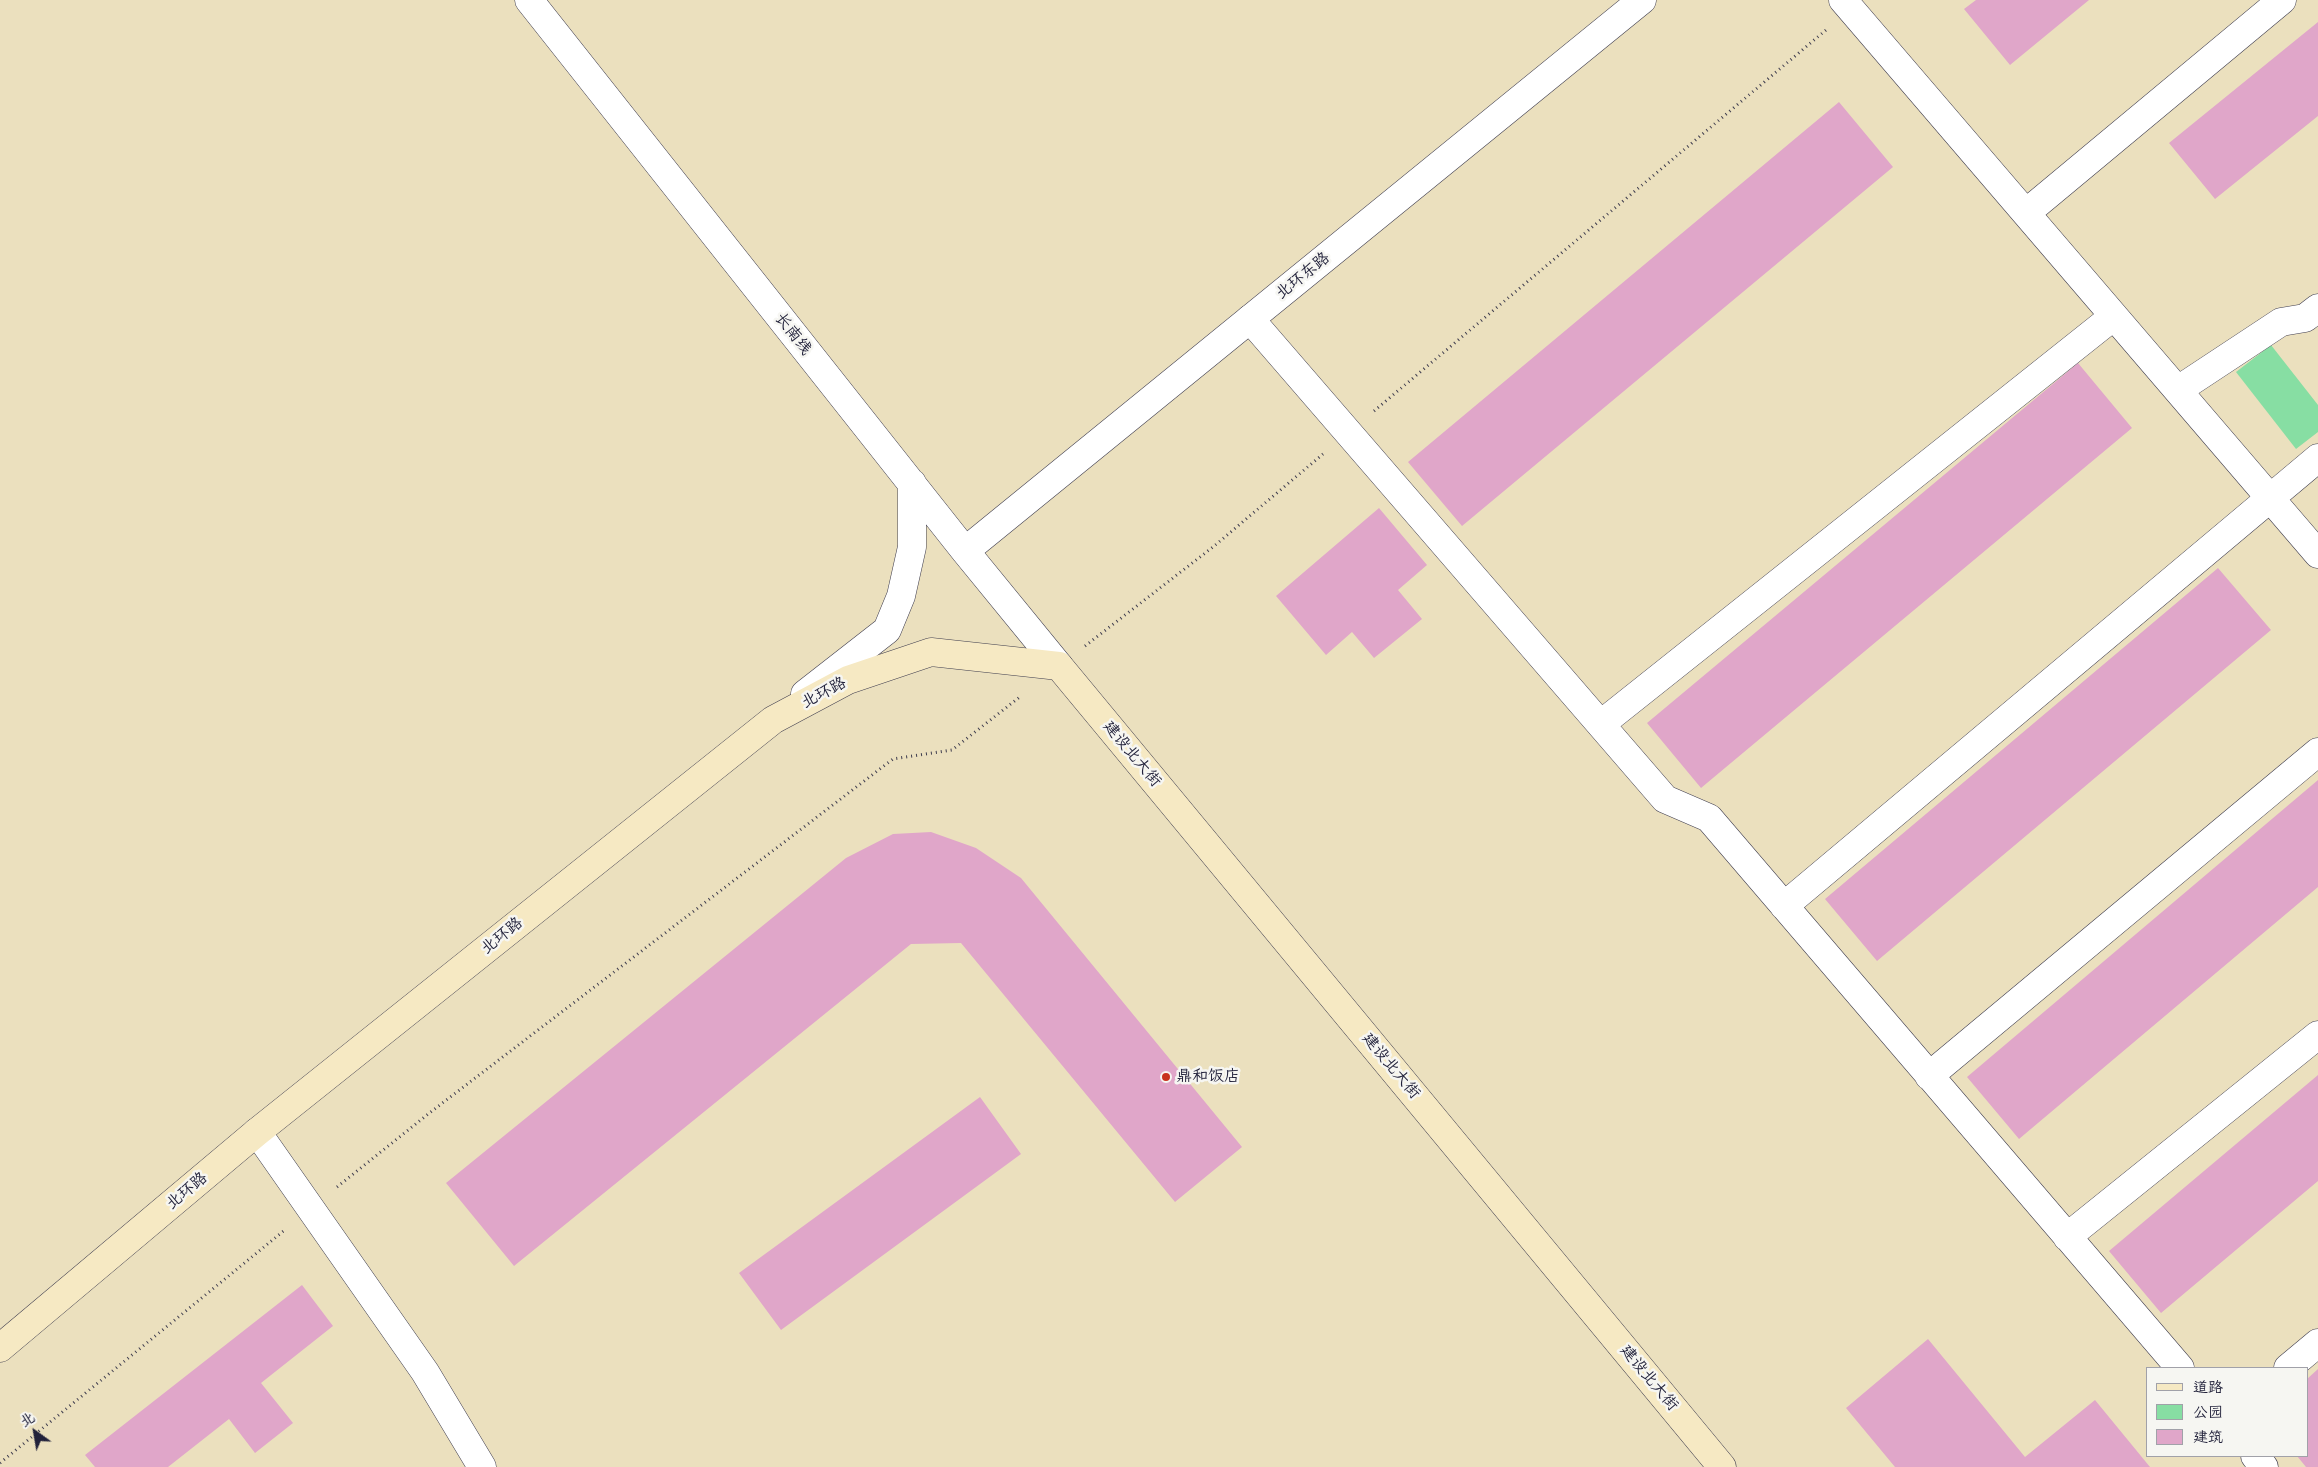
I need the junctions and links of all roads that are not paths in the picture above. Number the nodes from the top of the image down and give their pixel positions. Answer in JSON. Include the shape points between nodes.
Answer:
{"nodes":[{"id":1,"x":529,"y":0,"type":"edge"},
{"id":2,"x":1642,"y":0,"type":"edge"},
{"id":3,"x":2282,"y":0,"type":"edge"},
{"id":4,"x":1847,"y":4,"type":"edge"},
{"id":5,"x":2026,"y":213,"type":"junction"},
{"id":6,"x":2318,"y":308,"type":"edge"},
{"id":7,"x":2114,"y":316,"type":"junction"},
{"id":8,"x":1250,"y":319,"type":"junction"},
{"id":9,"x":2178,"y":390,"type":"junction"},
{"id":10,"x":2318,"y":458,"type":"edge"},
{"id":11,"x":912,"y":484,"type":"junction"},
{"id":12,"x":2269,"y":497,"type":"junction"},
{"id":13,"x":965,"y":551,"type":"junction"},
{"id":14,"x":2318,"y":554,"type":"edge"},
{"id":15,"x":1059,"y":666,"type":"junction"},
{"id":16,"x":773,"y":720,"type":"junction"},
{"id":17,"x":1601,"y":724,"type":"junction"},
{"id":18,"x":2318,"y":752,"type":"edge"},
{"id":19,"x":1784,"y":906,"type":"junction"},
{"id":20,"x":2318,"y":1035,"type":"edge"},
{"id":21,"x":1930,"y":1076,"type":"junction"},
{"id":22,"x":257,"y":1132,"type":"junction"},
{"id":23,"x":2068,"y":1238,"type":"junction"},
{"id":24,"x":2318,"y":1343,"type":"edge"},
{"id":25,"x":0,"y":1348,"type":"edge"},
{"id":26,"x":2179,"y":1367,"type":"edge"},
{"id":27,"x":2289,"y":1367,"type":"edge"},
{"id":28,"x":2256,"y":1457,"type":"edge"},
{"id":29,"x":482,"y":1467,"type":"edge"},
{"id":30,"x":1722,"y":1467,"type":"edge"},
{"id":31,"x":2264,"y":1467,"type":"edge"}],
"edges":[{"from":1,"to":11,"type":"street","name":"长南线"},
{"from":2,"to":8,"type":"street","name":"北环东路"},
{"from":3,"to":5,"type":"street"},
{"from":4,"to":5,"type":"street"},
{"from":5,"to":7,"type":"street"},
{"from":6,"to":9,"type":"street","via":[[2305,318],[2281,322]]},
{"from":7,"to":9,"type":"street"},
{"from":7,"to":17,"type":"street"},
{"from":8,"to":13,"type":"street","name":"北环东路"},
{"from":8,"to":17,"type":"street"},
{"from":9,"to":12,"type":"street"},
{"from":10,"to":12,"type":"street"},
{"from":11,"to":13,"type":"street","name":"长南线"},
{"from":11,"to":16,"type":"street","via":[[912,547],[901,596],[887,630]]},
{"from":12,"to":14,"type":"street"},
{"from":12,"to":19,"type":"street"},
{"from":13,"to":15,"type":"street","name":"长南线"},
{"from":15,"to":16,"type":"main road","name":"北环路","via":[[931,652],[848,680]]},
{"from":15,"to":30,"type":"main road","name":"建设北大街"},
{"from":16,"to":22,"type":"main road","name":"北环路"},
{"from":17,"to":19,"type":"street","via":[[1665,799],[1709,818]]},
{"from":18,"to":21,"type":"street"},
{"from":19,"to":21,"type":"street"},
{"from":20,"to":23,"type":"street"},
{"from":21,"to":23,"type":"street"},
{"from":22,"to":25,"type":"main road","name":"北环路"},
{"from":22,"to":29,"type":"street","via":[[425,1372]]},
{"from":23,"to":26,"type":"street"},
{"from":24,"to":27,"type":"street"},
{"from":28,"to":31,"type":"street"}]}
